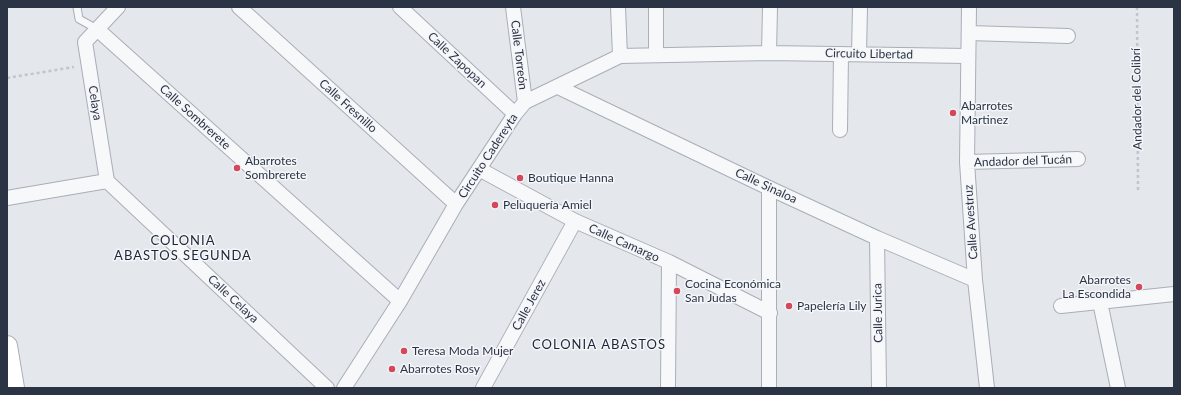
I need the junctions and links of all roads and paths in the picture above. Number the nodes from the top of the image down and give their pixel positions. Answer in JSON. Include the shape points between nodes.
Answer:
{"nodes":[{"id":1,"x":77,"y":7,"type":"edge"},
{"id":2,"x":118,"y":7,"type":"edge"},
{"id":3,"x":239,"y":7,"type":"edge"},
{"id":4,"x":400,"y":7,"type":"edge"},
{"id":5,"x":512,"y":7,"type":"edge"},
{"id":6,"x":618,"y":7,"type":"edge"},
{"id":7,"x":656,"y":7,"type":"edge"},
{"id":8,"x":770,"y":7,"type":"edge"},
{"id":9,"x":860,"y":7,"type":"edge"},
{"id":10,"x":969,"y":7,"type":"edge"},
{"id":11,"x":1136,"y":7,"type":"edge"},
{"id":12,"x":97,"y":29,"type":"junction"},
{"id":13,"x":970,"y":33,"type":"junction"},
{"id":14,"x":1068,"y":36,"type":"dead end"},
{"id":15,"x":769,"y":53,"type":"junction"},
{"id":16,"x":841,"y":54,"type":"junction"},
{"id":17,"x":859,"y":54,"type":"junction"},
{"id":18,"x":656,"y":55,"type":"junction"},
{"id":19,"x":620,"y":56,"type":"junction"},
{"id":20,"x":967,"y":56,"type":"junction"},
{"id":21,"x":88,"y":65,"type":"junction"},
{"id":22,"x":7,"y":78,"type":"edge"},
{"id":23,"x":558,"y":87,"type":"junction"},
{"id":24,"x":525,"y":102,"type":"junction"},
{"id":25,"x":515,"y":114,"type":"junction"},
{"id":26,"x":840,"y":130,"type":"dead end"},
{"id":27,"x":1078,"y":159,"type":"dead end"},
{"id":28,"x":967,"y":162,"type":"junction"},
{"id":29,"x":479,"y":169,"type":"junction"},
{"id":30,"x":107,"y":182,"type":"junction"},
{"id":31,"x":769,"y":188,"type":"junction"},
{"id":32,"x":1138,"y":190,"type":"dead end"},
{"id":33,"x":7,"y":198,"type":"edge"},
{"id":34,"x":456,"y":204,"type":"junction"},
{"id":35,"x":575,"y":221,"type":"junction"},
{"id":36,"x":877,"y":238,"type":"junction"},
{"id":37,"x":669,"y":262,"type":"junction"},
{"id":38,"x":975,"y":280,"type":"junction"},
{"id":39,"x":1174,"y":294,"type":"edge"},
{"id":40,"x":400,"y":301,"type":"junction"},
{"id":41,"x":1100,"y":302,"type":"junction"},
{"id":42,"x":1061,"y":306,"type":"dead end"},
{"id":43,"x":770,"y":313,"type":"junction"},
{"id":44,"x":7,"y":346,"type":"edge"},
{"id":45,"x":14,"y":388,"type":"edge"},
{"id":46,"x":327,"y":388,"type":"edge"},
{"id":47,"x":344,"y":388,"type":"edge"},
{"id":48,"x":483,"y":388,"type":"edge"},
{"id":49,"x":668,"y":388,"type":"edge"},
{"id":50,"x":769,"y":388,"type":"edge"},
{"id":51,"x":879,"y":388,"type":"edge"},
{"id":52,"x":987,"y":388,"type":"edge"},
{"id":53,"x":1118,"y":388,"type":"edge"}],
"edges":[{"from":1,"to":12,"type":"lane","via":[[79,18]]},
{"from":2,"to":12,"type":"street"},
{"from":3,"to":34,"type":"street","name":"Calle Fresnillo"},
{"from":4,"to":25,"type":"street","name":"Calle Zapopan"},
{"from":5,"to":24,"type":"street","name":"Calle Torreón"},
{"from":6,"to":19,"type":"street"},
{"from":7,"to":18,"type":"street"},
{"from":8,"to":15,"type":"street"},
{"from":9,"to":17,"type":"street"},
{"from":10,"to":13,"type":"street"},
{"from":11,"to":32,"type":"path","name":"Andador del Colibrí"},
{"from":12,"to":21,"type":"street","name":"Celaya","via":[[85,42]]},
{"from":12,"to":40,"type":"street","name":"Calle Sombrerete"},
{"from":13,"to":14,"type":"street"},
{"from":13,"to":20,"type":"street"},
{"from":15,"to":16,"type":"street","name":"Circuito Libertad"},
{"from":15,"to":18,"type":"street","name":"Circuito Cadereyta"},
{"from":16,"to":17,"type":"street","name":"Circuito Libertad"},
{"from":16,"to":26,"type":"street"},
{"from":17,"to":20,"type":"street","name":"Circuito Libertad"},
{"from":18,"to":19,"type":"street","name":"Circuito Cadereyta"},
{"from":19,"to":23,"type":"street","name":"Circuito Cadereyta"},
{"from":20,"to":28,"type":"street","name":"Calle Avestruz"},
{"from":21,"to":22,"type":"path"},
{"from":21,"to":30,"type":"street","name":"Celaya"},
{"from":23,"to":24,"type":"street","name":"Circuito Cadereyta"},
{"from":23,"to":31,"type":"street","name":"Calle Sinaloa"},
{"from":24,"to":25,"type":"street","name":"Circuito Cadereyta"},
{"from":25,"to":29,"type":"street","name":"Circuito Cadereyta"},
{"from":27,"to":28,"type":"street","name":"Andador del Tucán"},
{"from":28,"to":38,"type":"street","name":"Calle Avestruz"},
{"from":29,"to":34,"type":"street","name":"Circuito Cadereyta"},
{"from":29,"to":35,"type":"street","name":"Calle Camargo"},
{"from":30,"to":33,"type":"street"},
{"from":30,"to":46,"type":"street","name":"Calle Celaya"},
{"from":31,"to":36,"type":"street","name":"Calle Sinaloa"},
{"from":31,"to":43,"type":"street"},
{"from":34,"to":40,"type":"street","name":"Circuito Cadereyta"},
{"from":35,"to":37,"type":"street","name":"Calle Camargo"},
{"from":35,"to":48,"type":"street","name":"Calle Jerez"},
{"from":36,"to":38,"type":"street","name":"Calle Sinaloa"},
{"from":36,"to":51,"type":"street","name":"Calle Jurica"},
{"from":37,"to":43,"type":"street","name":"Calle Camargo"},
{"from":37,"to":49,"type":"street"},
{"from":38,"to":52,"type":"street","name":"Calle Avestruz"},
{"from":39,"to":41,"type":"street"},
{"from":40,"to":47,"type":"street","name":"Circuito Cadereyta"},
{"from":41,"to":42,"type":"street"},
{"from":41,"to":53,"type":"street"},
{"from":43,"to":50,"type":"street"},
{"from":44,"to":45,"type":"main road"}]}
